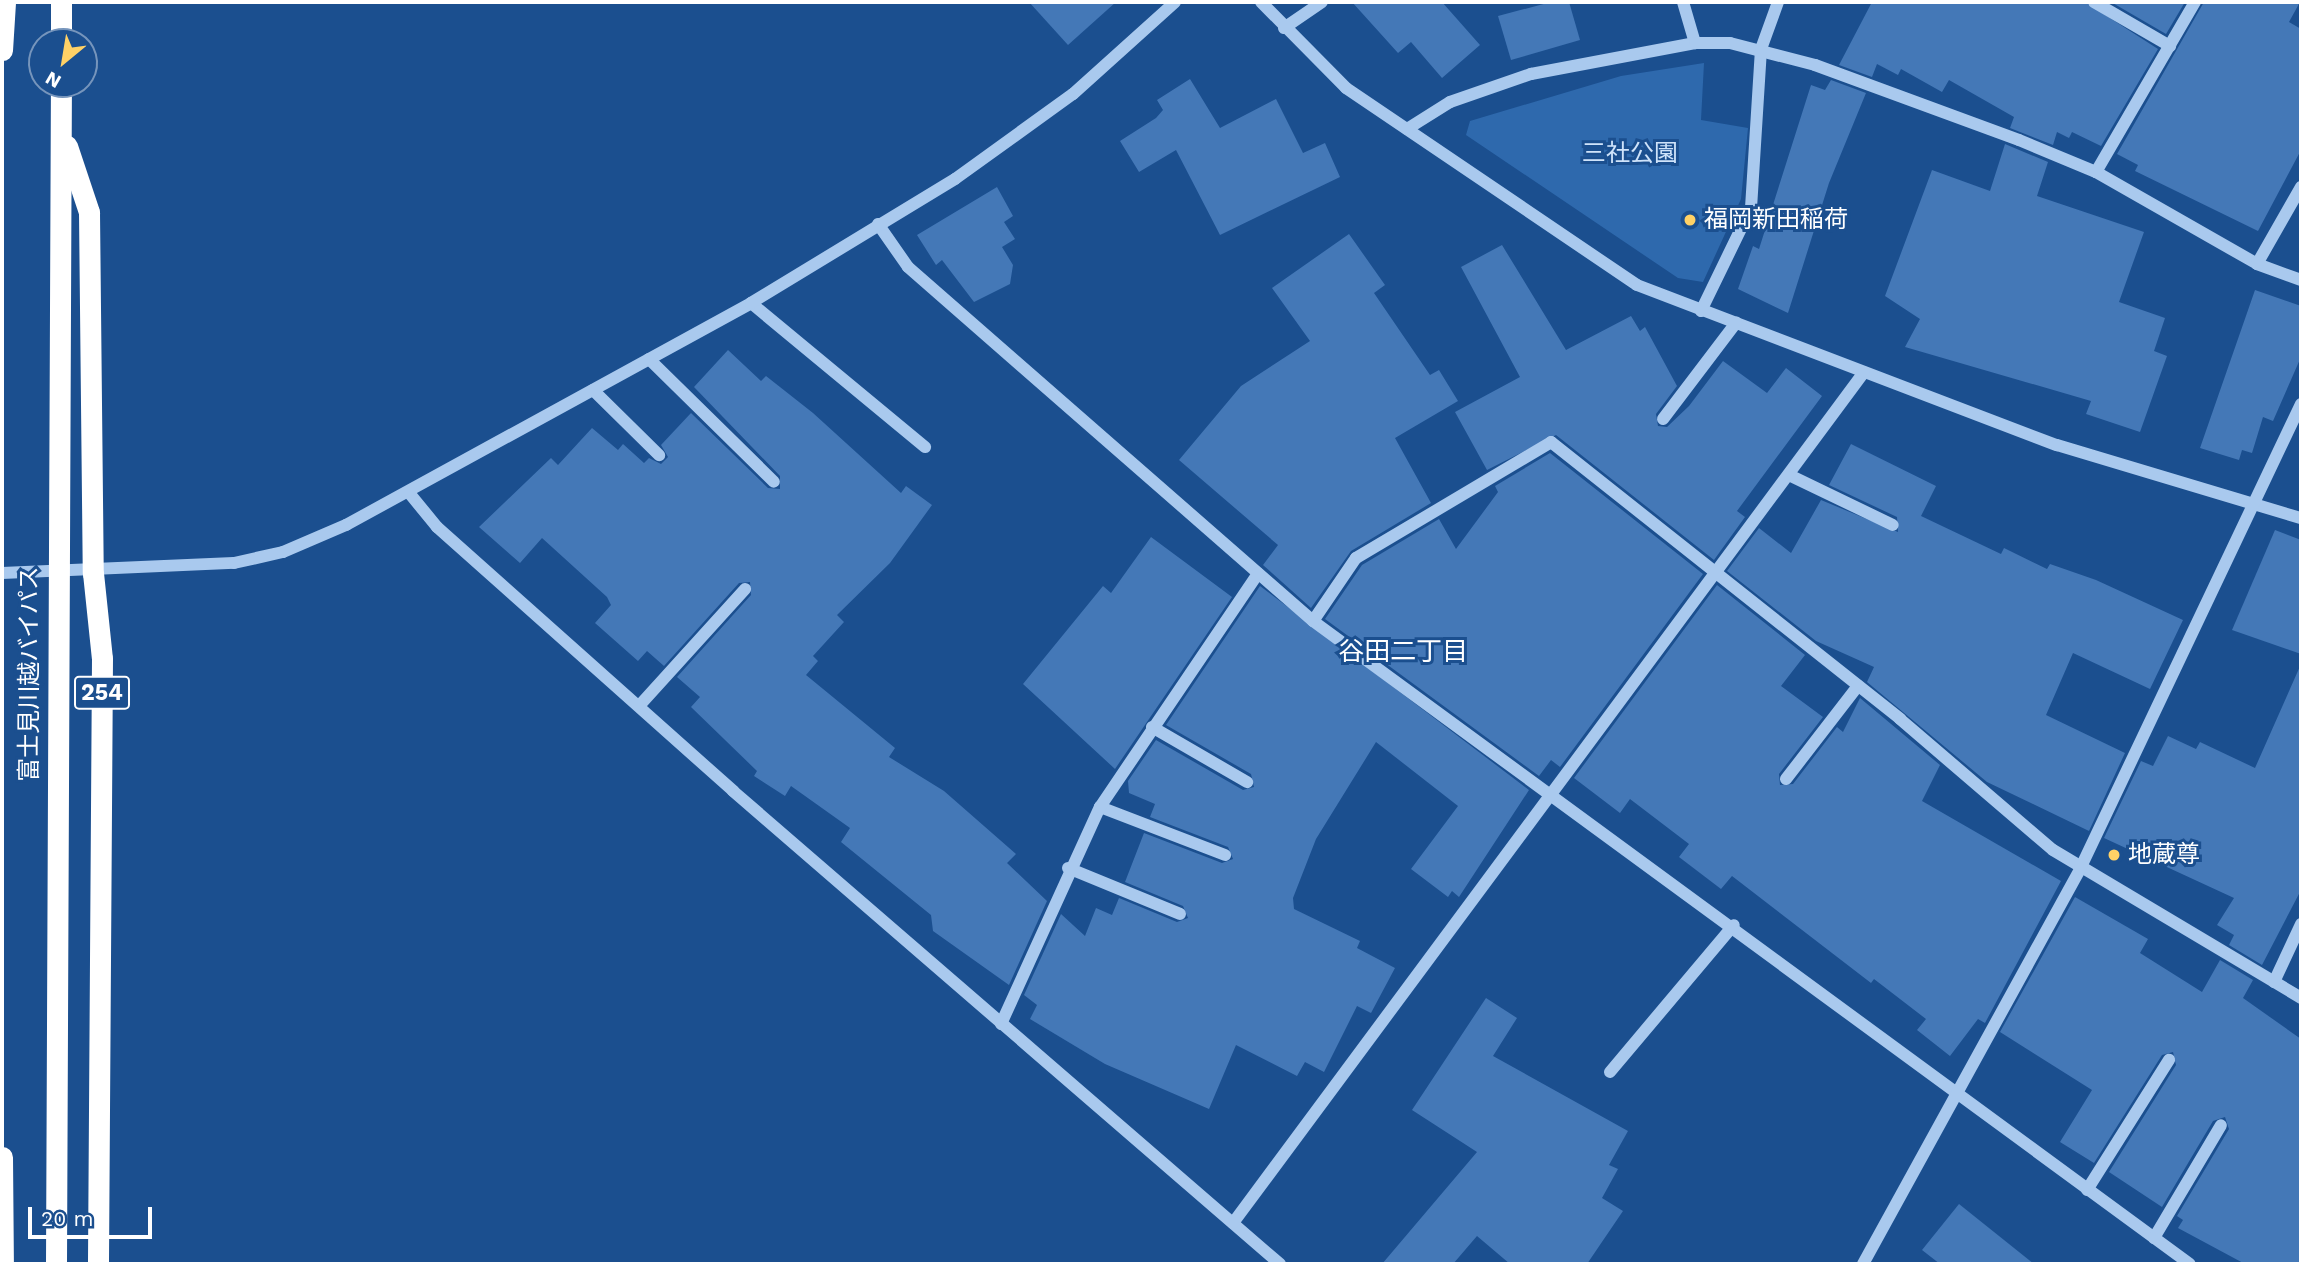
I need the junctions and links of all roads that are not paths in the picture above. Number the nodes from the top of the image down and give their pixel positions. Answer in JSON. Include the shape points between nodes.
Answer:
{"nodes":[{"id":1,"x":5,"y":2,"type":"edge"},
{"id":2,"x":61,"y":2,"type":"edge"},
{"id":3,"x":1175,"y":2,"type":"edge"},
{"id":4,"x":1262,"y":2,"type":"edge"},
{"id":5,"x":1322,"y":2,"type":"edge"},
{"id":6,"x":1683,"y":2,"type":"edge"},
{"id":7,"x":1778,"y":2,"type":"edge"},
{"id":8,"x":2094,"y":2,"type":"edge"},
{"id":9,"x":2195,"y":2,"type":"edge"},
{"id":10,"x":61,"y":28,"type":"edge"},
{"id":11,"x":1284,"y":29,"type":"junction"},
{"id":12,"x":1695,"y":43,"type":"junction"},
{"id":13,"x":2170,"y":46,"type":"junction"},
{"id":14,"x":1761,"y":49,"type":"junction"},
{"id":15,"x":2,"y":50,"type":"edge"},
{"id":16,"x":61,"y":98,"type":"edge"},
{"id":17,"x":61,"y":127,"type":"junction"},
{"id":18,"x":1407,"y":130,"type":"junction"},
{"id":19,"x":2096,"y":172,"type":"junction"},
{"id":20,"x":2301,"y":187,"type":"edge"},
{"id":21,"x":878,"y":224,"type":"junction"},
{"id":22,"x":2257,"y":264,"type":"junction"},
{"id":23,"x":2301,"y":280,"type":"edge"},
{"id":24,"x":751,"y":303,"type":"junction"},
{"id":25,"x":1701,"y":311,"type":"junction"},
{"id":26,"x":1736,"y":323,"type":"junction"},
{"id":27,"x":649,"y":359,"type":"junction"},
{"id":28,"x":1864,"y":372,"type":"junction"},
{"id":29,"x":593,"y":390,"type":"junction"},
{"id":30,"x":2301,"y":404,"type":"edge"},
{"id":31,"x":1663,"y":419,"type":"dead end"},
{"id":32,"x":925,"y":447,"type":"dead end"},
{"id":33,"x":659,"y":456,"type":"dead end"},
{"id":34,"x":1789,"y":475,"type":"junction"},
{"id":35,"x":774,"y":482,"type":"dead end"},
{"id":36,"x":410,"y":494,"type":"junction"},
{"id":37,"x":2253,"y":503,"type":"junction"},
{"id":38,"x":2301,"y":517,"type":"edge"},
{"id":39,"x":1894,"y":526,"type":"dead end"},
{"id":40,"x":55,"y":572,"type":"junction"},
{"id":41,"x":2,"y":573,"type":"edge"},
{"id":42,"x":93,"y":573,"type":"junction"},
{"id":43,"x":1258,"y":573,"type":"junction"},
{"id":44,"x":1718,"y":574,"type":"junction"},
{"id":45,"x":745,"y":589,"type":"dead end"},
{"id":46,"x":1314,"y":621,"type":"junction"},
{"id":47,"x":1858,"y":686,"type":"junction"},
{"id":48,"x":639,"y":706,"type":"junction"},
{"id":49,"x":1152,"y":727,"type":"junction"},
{"id":50,"x":1786,"y":779,"type":"dead end"},
{"id":51,"x":1247,"y":782,"type":"dead end"},
{"id":52,"x":1552,"y":794,"type":"junction"},
{"id":53,"x":1100,"y":807,"type":"junction"},
{"id":54,"x":1225,"y":856,"type":"dead end"},
{"id":55,"x":1068,"y":868,"type":"junction"},
{"id":56,"x":2080,"y":869,"type":"junction"},
{"id":57,"x":1180,"y":914,"type":"dead end"},
{"id":58,"x":2301,"y":924,"type":"edge"},
{"id":59,"x":1734,"y":925,"type":"junction"},
{"id":60,"x":2274,"y":982,"type":"junction"},
{"id":61,"x":2301,"y":998,"type":"edge"},
{"id":62,"x":1001,"y":1024,"type":"junction"},
{"id":63,"x":2169,"y":1060,"type":"dead end"},
{"id":64,"x":1610,"y":1072,"type":"dead end"},
{"id":65,"x":1957,"y":1097,"type":"junction"},
{"id":66,"x":2221,"y":1125,"type":"dead end"},
{"id":67,"x":2,"y":1157,"type":"edge"},
{"id":68,"x":2087,"y":1191,"type":"junction"},
{"id":69,"x":1233,"y":1223,"type":"junction"},
{"id":70,"x":2154,"y":1238,"type":"junction"},
{"id":71,"x":3,"y":1264,"type":"edge"},
{"id":72,"x":56,"y":1264,"type":"edge"},
{"id":73,"x":98,"y":1264,"type":"edge"},
{"id":74,"x":1280,"y":1264,"type":"edge"},
{"id":75,"x":1863,"y":1264,"type":"edge"},
{"id":76,"x":2190,"y":1264,"type":"edge"}],
"edges":[{"from":1,"to":15,"type":"highway"},
{"from":2,"to":10,"type":"highway"},
{"from":3,"to":21,"type":"street","via":[[1007,144]]},
{"from":4,"to":11,"type":"street"},
{"from":5,"to":11,"type":"street"},
{"from":6,"to":12,"type":"street"},
{"from":7,"to":14,"type":"street"},
{"from":8,"to":13,"type":"street"},
{"from":9,"to":13,"type":"street"},
{"from":11,"to":18,"type":"street","via":[[1346,88]]},
{"from":12,"to":14,"type":"street"},
{"from":12,"to":18,"type":"street","via":[[1531,74],[1450,102]]},
{"from":13,"to":19,"type":"street"},
{"from":14,"to":19,"type":"street"},
{"from":14,"to":25,"type":"street","via":[[1751,208]]},
{"from":16,"to":17,"type":"highway","name":"富士見川越バイパス","number":"254"},
{"from":17,"to":40,"type":"highway","name":"富士見川越バイパス","number":"254"},
{"from":17,"to":42,"type":"highway","number":"254","via":[[89,212]]},
{"from":18,"to":25,"type":"street","via":[[1637,285]]},
{"from":19,"to":22,"type":"street"},
{"from":20,"to":22,"type":"street"},
{"from":21,"to":24,"type":"street"},
{"from":21,"to":43,"type":"street","via":[[908,267]]},
{"from":22,"to":23,"type":"street"},
{"from":24,"to":27,"type":"street"},
{"from":24,"to":32,"type":"street"},
{"from":25,"to":26,"type":"street"},
{"from":26,"to":28,"type":"street"},
{"from":26,"to":31,"type":"street"},
{"from":27,"to":29,"type":"street"},
{"from":27,"to":35,"type":"street"},
{"from":28,"to":34,"type":"street"},
{"from":28,"to":37,"type":"street","via":[[2057,445]]},
{"from":29,"to":33,"type":"street"},
{"from":29,"to":36,"type":"street"},
{"from":30,"to":37,"type":"street"},
{"from":34,"to":39,"type":"street"},
{"from":34,"to":44,"type":"street"},
{"from":36,"to":42,"type":"street","via":[[284,552],[181,570]]},
{"from":36,"to":48,"type":"street","via":[[437,527]]},
{"from":37,"to":38,"type":"street"},
{"from":37,"to":56,"type":"street"},
{"from":40,"to":41,"type":"street"},
{"from":40,"to":42,"type":"street"},
{"from":40,"to":72,"type":"highway","name":"富士見川越バイパス","number":"254"},
{"from":42,"to":73,"type":"highway","number":"254","via":[[102,658]]},
{"from":43,"to":46,"type":"street"},
{"from":43,"to":49,"type":"street"},
{"from":44,"to":46,"type":"street","via":[[1551,442],[1356,558]]},
{"from":44,"to":47,"type":"street"},
{"from":44,"to":52,"type":"street"},
{"from":45,"to":48,"type":"street"},
{"from":46,"to":52,"type":"street"},
{"from":47,"to":50,"type":"street"},
{"from":47,"to":56,"type":"street"},
{"from":48,"to":62,"type":"street"},
{"from":49,"to":51,"type":"street"},
{"from":49,"to":53,"type":"street"},
{"from":52,"to":59,"type":"street"},
{"from":52,"to":69,"type":"street"},
{"from":53,"to":54,"type":"street"},
{"from":53,"to":55,"type":"street"},
{"from":55,"to":57,"type":"street"},
{"from":55,"to":62,"type":"street"},
{"from":56,"to":60,"type":"street"},
{"from":56,"to":65,"type":"street"},
{"from":58,"to":60,"type":"street"},
{"from":59,"to":64,"type":"street"},
{"from":59,"to":65,"type":"street"},
{"from":60,"to":61,"type":"street"},
{"from":62,"to":69,"type":"street"},
{"from":63,"to":68,"type":"street"},
{"from":65,"to":68,"type":"street"},
{"from":65,"to":75,"type":"street"},
{"from":66,"to":70,"type":"street"},
{"from":67,"to":71,"type":"highway"},
{"from":68,"to":70,"type":"street"},
{"from":69,"to":74,"type":"street"},
{"from":70,"to":76,"type":"street"}]}
